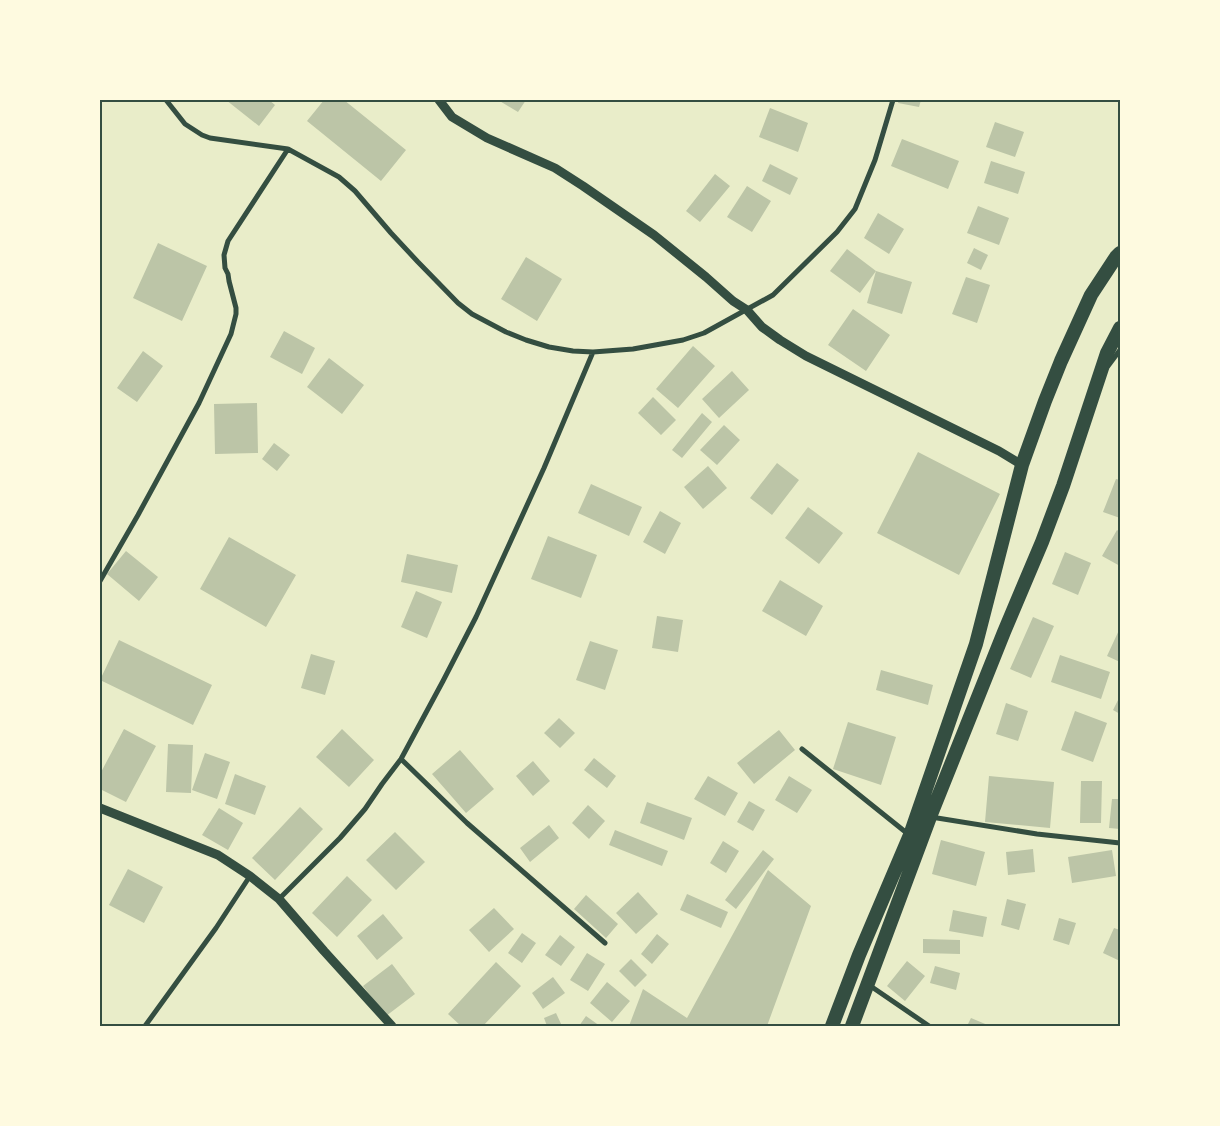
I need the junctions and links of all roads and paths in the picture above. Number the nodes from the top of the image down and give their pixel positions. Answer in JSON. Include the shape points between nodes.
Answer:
{"nodes":[{"id":1,"x":166,"y":100,"type":"edge"},
{"id":2,"x":438,"y":100,"type":"edge"},
{"id":3,"x":893,"y":100,"type":"edge"},
{"id":4,"x":288,"y":149,"type":"junction"},
{"id":5,"x":1120,"y":253,"type":"edge"},
{"id":6,"x":747,"y":310,"type":"junction"},
{"id":7,"x":1120,"y":328,"type":"edge"},
{"id":8,"x":1120,"y":350,"type":"edge"},
{"id":9,"x":594,"y":352,"type":"junction"},
{"id":10,"x":1099,"y":379,"type":"junction"},
{"id":11,"x":1022,"y":465,"type":"junction"},
{"id":12,"x":100,"y":581,"type":"edge"},
{"id":13,"x":802,"y":749,"type":"dead end"},
{"id":14,"x":401,"y":760,"type":"junction"},
{"id":15,"x":100,"y":808,"type":"edge"},
{"id":16,"x":930,"y":817,"type":"junction"},
{"id":17,"x":916,"y":838,"type":"junction"},
{"id":18,"x":1120,"y":842,"type":"edge"},
{"id":19,"x":250,"y":876,"type":"junction"},
{"id":20,"x":279,"y":898,"type":"junction"},
{"id":21,"x":605,"y":943,"type":"dead end"},
{"id":22,"x":868,"y":985,"type":"junction"},
{"id":23,"x":145,"y":1026,"type":"edge"},
{"id":24,"x":392,"y":1026,"type":"edge"},
{"id":25,"x":832,"y":1026,"type":"edge"},
{"id":26,"x":852,"y":1026,"type":"edge"},
{"id":27,"x":929,"y":1026,"type":"edge"}],
"edges":[{"from":1,"to":4,"type":"street","via":[[185,124],[210,138]]},
{"from":2,"to":6,"type":"street","via":[[452,117],[487,138],[555,168],[583,186],[654,235]]},
{"from":3,"to":6,"type":"street","via":[[856,209],[773,295]]},
{"from":4,"to":9,"type":"street","via":[[339,177],[355,191],[418,262],[472,314],[526,340],[565,350]]},
{"from":4,"to":12,"type":"street","via":[[228,241],[225,268],[236,308],[231,334],[199,403]]},
{"from":5,"to":11,"type":"highway","via":[[1091,295],[1045,401]]},
{"from":6,"to":9,"type":"street","via":[[704,333],[683,340]]},
{"from":6,"to":11,"type":"street","via":[[762,327],[806,356]]},
{"from":7,"to":10,"type":"highway"},
{"from":8,"to":10,"type":"street"},
{"from":9,"to":14,"type":"street","via":[[476,617]]},
{"from":10,"to":16,"type":"highway","via":[[1042,542]]},
{"from":11,"to":17,"type":"highway","via":[[976,644]]},
{"from":13,"to":17,"type":"street"},
{"from":14,"to":20,"type":"street","via":[[340,838]]},
{"from":14,"to":21,"type":"street","via":[[467,823]]},
{"from":15,"to":19,"type":"street","via":[[218,855]]},
{"from":16,"to":17,"type":"highway"},
{"from":16,"to":18,"type":"street","via":[[1037,834]]},
{"from":17,"to":22,"type":"highway"},
{"from":17,"to":25,"type":"highway","via":[[859,955]]},
{"from":19,"to":20,"type":"street"},
{"from":19,"to":23,"type":"street"},
{"from":20,"to":24,"type":"street"},
{"from":22,"to":26,"type":"highway"},
{"from":22,"to":27,"type":"street"}]}
